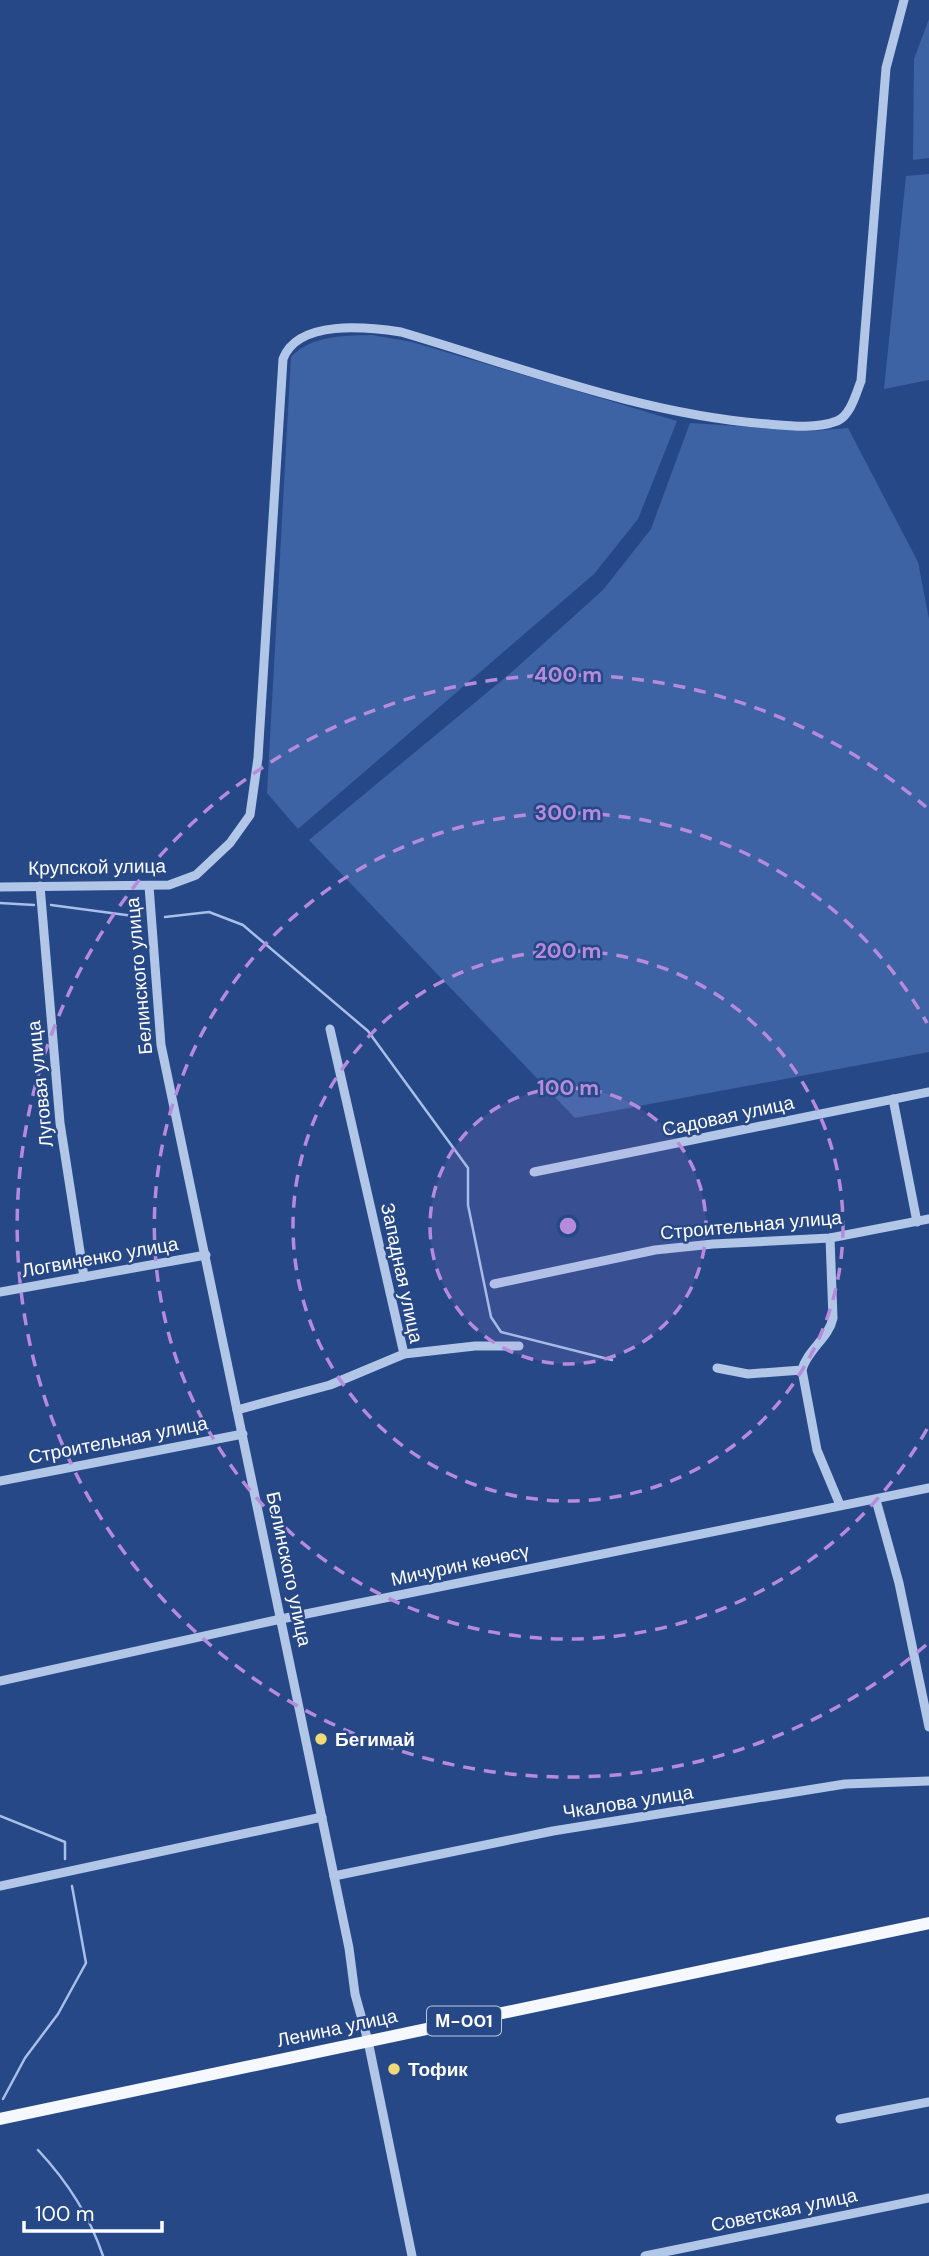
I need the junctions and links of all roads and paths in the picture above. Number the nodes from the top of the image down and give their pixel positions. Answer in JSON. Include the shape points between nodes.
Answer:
{"nodes":[{"id":1,"x":904,"y":0,"type":"edge"},
{"id":2,"x":40,"y":886,"type":"junction"},
{"id":3,"x":149,"y":886,"type":"junction"},
{"id":4,"x":0,"y":887,"type":"edge"},
{"id":5,"x":330,"y":1029,"type":"dead end"},
{"id":6,"x":929,"y":1091,"type":"edge"},
{"id":7,"x":893,"y":1099,"type":"junction"},
{"id":8,"x":534,"y":1172,"type":"dead end"},
{"id":9,"x":929,"y":1219,"type":"edge"},
{"id":10,"x":917,"y":1222,"type":"junction"},
{"id":11,"x":830,"y":1238,"type":"junction"},
{"id":12,"x":206,"y":1255,"type":"junction"},
{"id":13,"x":83,"y":1277,"type":"junction"},
{"id":14,"x":494,"y":1284,"type":"dead end"},
{"id":15,"x":0,"y":1292,"type":"edge"},
{"id":16,"x":519,"y":1346,"type":"dead end"},
{"id":17,"x":404,"y":1354,"type":"junction"},
{"id":18,"x":717,"y":1368,"type":"dead end"},
{"id":19,"x":802,"y":1370,"type":"junction"},
{"id":20,"x":237,"y":1410,"type":"junction"},
{"id":21,"x":243,"y":1434,"type":"junction"},
{"id":22,"x":0,"y":1481,"type":"edge"},
{"id":23,"x":929,"y":1488,"type":"edge"},
{"id":24,"x":876,"y":1500,"type":"junction"},
{"id":25,"x":840,"y":1505,"type":"junction"},
{"id":26,"x":281,"y":1619,"type":"junction"},
{"id":27,"x":0,"y":1681,"type":"edge"},
{"id":28,"x":929,"y":1727,"type":"edge"},
{"id":29,"x":929,"y":1782,"type":"edge"},
{"id":30,"x":322,"y":1817,"type":"junction"},
{"id":31,"x":334,"y":1876,"type":"junction"},
{"id":32,"x":0,"y":1886,"type":"edge"},
{"id":33,"x":929,"y":1923,"type":"edge"},
{"id":34,"x":368,"y":2041,"type":"junction"},
{"id":35,"x":929,"y":2102,"type":"edge"},
{"id":36,"x":0,"y":2119,"type":"edge"},
{"id":37,"x":840,"y":2119,"type":"dead end"},
{"id":38,"x":929,"y":2198,"type":"edge"},
{"id":39,"x":412,"y":2256,"type":"edge"},
{"id":40,"x":645,"y":2256,"type":"edge"}],
"edges":[{"from":1,"to":3,"type":"street","name":"Крупской улица","via":[[886,68],[862,381],[841,420],[796,426],[679,413],[401,331],[332,329],[287,348],[250,815],[196,875],[169,885]]},
{"from":2,"to":3,"type":"street","name":"Крупской улица"},
{"from":2,"to":4,"type":"street","name":"Крупской улица"},
{"from":2,"to":13,"type":"street","name":"Луговая улица","via":[[60,1123]]},
{"from":3,"to":12,"type":"street","name":"Белинского улица","via":[[160,1045]]},
{"from":5,"to":17,"type":"street","name":"Западная улица"},
{"from":6,"to":7,"type":"street","name":"Садовая улица"},
{"from":7,"to":8,"type":"street","name":"Садовая улица"},
{"from":7,"to":10,"type":"street"},
{"from":9,"to":10,"type":"street","name":"Строительная улица"},
{"from":10,"to":11,"type":"street","name":"Строительная улица"},
{"from":11,"to":14,"type":"street","name":"Строительная улица","via":[[655,1251]]},
{"from":11,"to":19,"type":"street","via":[[832,1326],[805,1359]]},
{"from":12,"to":13,"type":"street","name":"Логвиненко улица"},
{"from":12,"to":20,"type":"street","name":"Белинского улица"},
{"from":13,"to":15,"type":"street","name":"Логвиненко улица"},
{"from":16,"to":17,"type":"street"},
{"from":17,"to":20,"type":"street","name":"Западная улица","via":[[330,1385]]},
{"from":18,"to":19,"type":"street","via":[[748,1374]]},
{"from":19,"to":25,"type":"street","via":[[817,1450]]},
{"from":20,"to":21,"type":"street","name":"Белинского улица"},
{"from":21,"to":22,"type":"street","name":"Строительная улица"},
{"from":21,"to":26,"type":"street","name":"Белинского улица"},
{"from":23,"to":24,"type":"street","name":"Мичурин көчөсү"},
{"from":24,"to":25,"type":"street","name":"Мичурин көчөсү"},
{"from":24,"to":28,"type":"street","via":[[899,1583]]},
{"from":25,"to":26,"type":"street","name":"Мичурин көчөсү"},
{"from":26,"to":27,"type":"street","name":"Мичурин көчөсү"},
{"from":26,"to":30,"type":"street","name":"Белинского улица"},
{"from":29,"to":31,"type":"street","name":"Чкалова улица","via":[[832,1786],[553,1831]]},
{"from":30,"to":31,"type":"street","name":"Белинского улица"},
{"from":30,"to":32,"type":"street"},
{"from":31,"to":34,"type":"street","name":"Белинского улица"},
{"from":33,"to":34,"type":"main road","name":"Ленина улица","number":"М-001"},
{"from":34,"to":36,"type":"main road","name":"Ленина улица","number":"М-001"},
{"from":34,"to":39,"type":"street","name":"Белинского улица"},
{"from":35,"to":37,"type":"street"},
{"from":38,"to":40,"type":"street","name":"Советская улица"}]}
